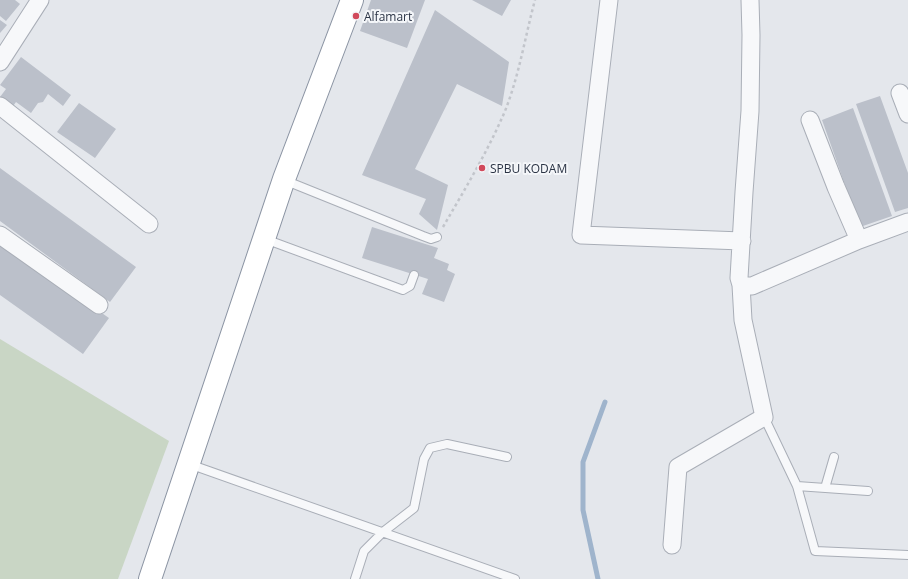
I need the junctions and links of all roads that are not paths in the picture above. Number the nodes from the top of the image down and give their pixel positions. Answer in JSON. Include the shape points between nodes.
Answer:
{"nodes":[{"id":1,"x":40,"y":0,"type":"edge"},
{"id":2,"x":352,"y":0,"type":"edge"},
{"id":3,"x":609,"y":0,"type":"edge"},
{"id":4,"x":750,"y":0,"type":"edge"},
{"id":5,"x":0,"y":62,"type":"edge"},
{"id":6,"x":900,"y":93,"type":"dead end"},
{"id":7,"x":0,"y":106,"type":"edge"},
{"id":8,"x":908,"y":114,"type":"edge"},
{"id":9,"x":810,"y":120,"type":"dead end"},
{"id":10,"x":284,"y":179,"type":"junction"},
{"id":11,"x":908,"y":222,"type":"edge"},
{"id":12,"x":150,"y":224,"type":"dead end"},
{"id":13,"x":0,"y":235,"type":"edge"},
{"id":14,"x":437,"y":237,"type":"road end"},
{"id":15,"x":264,"y":238,"type":"junction"},
{"id":16,"x":859,"y":240,"type":"junction"},
{"id":17,"x":742,"y":241,"type":"junction"},
{"id":18,"x":414,"y":274,"type":"dead end"},
{"id":19,"x":740,"y":285,"type":"junction"},
{"id":20,"x":99,"y":304,"type":"dead end"},
{"id":21,"x":764,"y":417,"type":"junction"},
{"id":22,"x":507,"y":457,"type":"dead end"},
{"id":23,"x":834,"y":457,"type":"dead end"},
{"id":24,"x":188,"y":463,"type":"junction"},
{"id":25,"x":797,"y":486,"type":"junction"},
{"id":26,"x":825,"y":488,"type":"junction"},
{"id":27,"x":868,"y":491,"type":"dead end"},
{"id":28,"x":383,"y":532,"type":"junction"},
{"id":29,"x":672,"y":545,"type":"dead end"},
{"id":30,"x":908,"y":555,"type":"edge"},
{"id":31,"x":150,"y":579,"type":"edge"},
{"id":32,"x":355,"y":579,"type":"edge"},
{"id":33,"x":515,"y":579,"type":"edge"}],
"edges":[{"from":1,"to":5,"type":"street"},
{"from":2,"to":10,"type":"highway"},
{"from":3,"to":17,"type":"street","via":[[581,235]]},
{"from":4,"to":17,"type":"street","via":[[750,111]]},
{"from":6,"to":8,"type":"street"},
{"from":7,"to":12,"type":"street"},
{"from":9,"to":16,"type":"street"},
{"from":10,"to":14,"type":"lane","via":[[422,240]]},
{"from":10,"to":15,"type":"highway"},
{"from":11,"to":16,"type":"street"},
{"from":13,"to":20,"type":"street"},
{"from":15,"to":18,"type":"lane","via":[[403,290],[410,286]]},
{"from":15,"to":24,"type":"highway"},
{"from":16,"to":19,"type":"street","via":[[752,286]]},
{"from":17,"to":19,"type":"street"},
{"from":19,"to":21,"type":"street","via":[[743,320]]},
{"from":21,"to":25,"type":"lane"},
{"from":21,"to":29,"type":"street","via":[[678,467]]},
{"from":22,"to":28,"type":"lane","via":[[447,444],[430,448],[424,459],[414,508]]},
{"from":23,"to":26,"type":"lane"},
{"from":24,"to":28,"type":"lane"},
{"from":24,"to":31,"type":"highway"},
{"from":25,"to":26,"type":"lane"},
{"from":25,"to":30,"type":"lane","via":[[815,551]]},
{"from":26,"to":27,"type":"lane"},
{"from":28,"to":32,"type":"lane","via":[[364,551]]},
{"from":28,"to":33,"type":"lane"}]}
